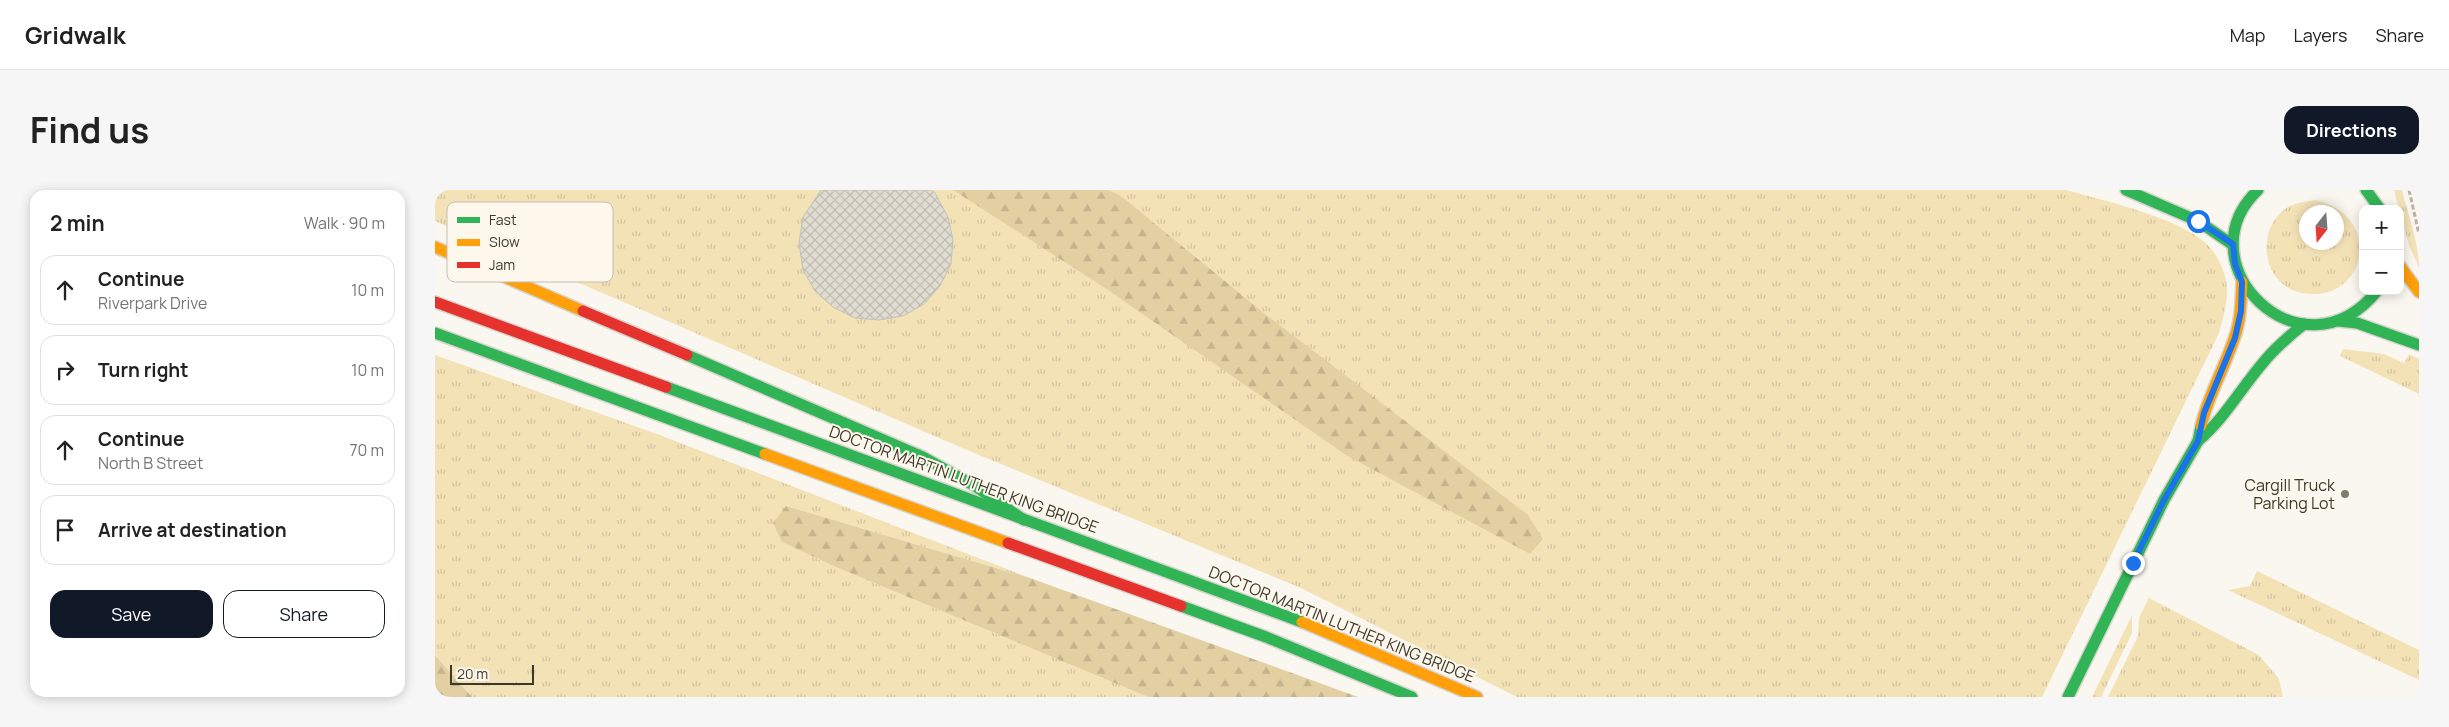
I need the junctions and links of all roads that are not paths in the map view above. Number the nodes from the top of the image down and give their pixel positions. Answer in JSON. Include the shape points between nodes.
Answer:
{"nodes":[{"id":1,"x":2126,"y":190,"type":"edge"},
{"id":2,"x":2258,"y":190,"type":"edge"},
{"id":3,"x":2366,"y":190,"type":"edge"},
{"id":4,"x":2377,"y":205,"type":"edge"},
{"id":5,"x":2233,"y":244,"type":"junction"},
{"id":6,"x":435,"y":247,"type":"edge"},
{"id":7,"x":447,"y":252,"type":"edge"},
{"id":8,"x":2404,"y":271,"type":"edge"},
{"id":9,"x":516,"y":282,"type":"edge"},
{"id":10,"x":2242,"y":282,"type":"junction"},
{"id":11,"x":2419,"y":292,"type":"edge"},
{"id":12,"x":2373,"y":295,"type":"edge"},
{"id":13,"x":435,"y":302,"type":"edge"},
{"id":14,"x":2338,"y":321,"type":"junction"},
{"id":15,"x":2304,"y":324,"type":"junction"},
{"id":16,"x":435,"y":333,"type":"edge"},
{"id":17,"x":2419,"y":345,"type":"edge"},
{"id":18,"x":2198,"y":441,"type":"junction"},
{"id":19,"x":1024,"y":520,"type":"junction"},
{"id":20,"x":1412,"y":697,"type":"edge"},
{"id":21,"x":1477,"y":697,"type":"edge"},
{"id":22,"x":2068,"y":697,"type":"edge"}],
"edges":[{"from":1,"to":5,"type":"main road","via":[[2198,221]]},
{"from":2,"to":5,"type":"main road","via":[[2243,208]]},
{"from":3,"to":4,"type":"main road"},
{"from":5,"to":10,"type":"main road","via":[[2235,264]]},
{"from":6,"to":7,"type":"main road"},
{"from":8,"to":11,"type":"main road"},
{"from":9,"to":19,"type":"main road","via":[[923,457],[975,486]]},
{"from":10,"to":15,"type":"main road","via":[[2267,311]]},
{"from":10,"to":18,"type":"main road","via":[[2241,311],[2235,338],[2204,413]]},
{"from":12,"to":14,"type":"main road","via":[[2361,308]]},
{"from":13,"to":19,"type":"main road","name":"DOCTOR MARTIN LUTHER KING BRIDGE"},
{"from":14,"to":15,"type":"main road"},
{"from":14,"to":17,"type":"main road","via":[[2357,322]]},
{"from":15,"to":18,"type":"main road","via":[[2281,343],[2217,425]]},
{"from":16,"to":20,"type":"main road","via":[[1257,634]]},
{"from":18,"to":22,"type":"main road","via":[[2164,500]]},
{"from":19,"to":21,"type":"main road","name":"DOCTOR MARTIN LUTHER KING BRIDGE","via":[[1273,610]]}]}
